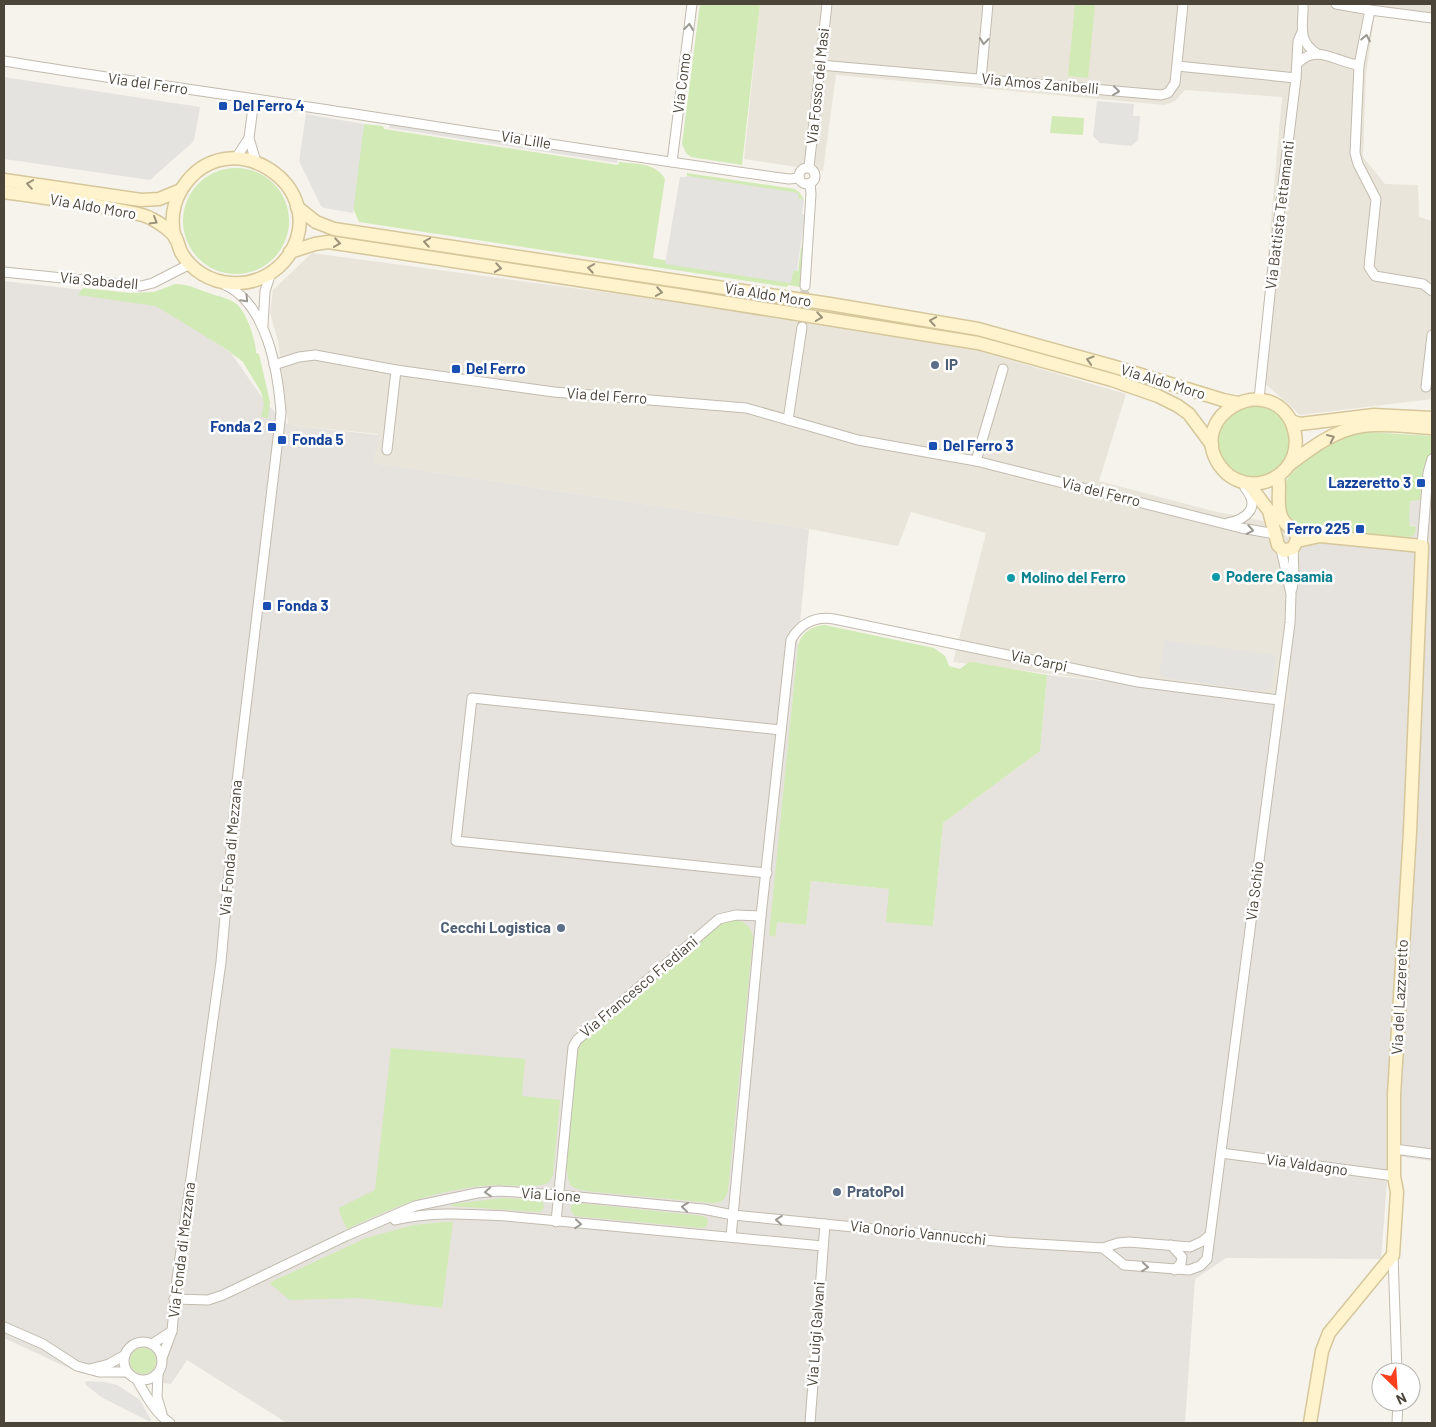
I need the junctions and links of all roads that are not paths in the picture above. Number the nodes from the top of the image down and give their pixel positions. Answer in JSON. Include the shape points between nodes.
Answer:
{"nodes":[{"id":1,"x":692,"y":4,"type":"edge"},
{"id":2,"x":827,"y":4,"type":"edge"},
{"id":3,"x":988,"y":4,"type":"edge"},
{"id":4,"x":1336,"y":4,"type":"edge"},
{"id":5,"x":1305,"y":6,"type":"edge"},
{"id":6,"x":1181,"y":7,"type":"edge"},
{"id":7,"x":1370,"y":10,"type":"junction"},
{"id":8,"x":1432,"y":18,"type":"edge"},
{"id":9,"x":1302,"y":32,"type":"junction"},
{"id":10,"x":1316,"y":54,"type":"junction"},
{"id":11,"x":4,"y":61,"type":"edge"},
{"id":12,"x":1298,"y":63,"type":"junction"},
{"id":13,"x":820,"y":65,"type":"junction"},
{"id":14,"x":1359,"y":65,"type":"junction"},
{"id":15,"x":1177,"y":66,"type":"junction"},
{"id":16,"x":1296,"y":78,"type":"junction"},
{"id":17,"x":981,"y":79,"type":"junction"},
{"id":18,"x":254,"y":99,"type":"junction"},
{"id":19,"x":249,"y":138,"type":"junction"},
{"id":20,"x":236,"y":158,"type":"junction"},
{"id":21,"x":256,"y":162,"type":"junction"},
{"id":22,"x":672,"y":162,"type":"junction"},
{"id":23,"x":808,"y":167,"type":"junction"},
{"id":24,"x":799,"y":178,"type":"junction"},
{"id":25,"x":4,"y":180,"type":"edge"},
{"id":26,"x":810,"y":183,"type":"junction"},
{"id":27,"x":181,"y":190,"type":"junction"},
{"id":28,"x":4,"y":192,"type":"edge"},
{"id":29,"x":297,"y":207,"type":"junction"},
{"id":30,"x":175,"y":238,"type":"junction"},
{"id":31,"x":290,"y":252,"type":"junction"},
{"id":32,"x":190,"y":264,"type":"junction"},
{"id":33,"x":4,"y":272,"type":"edge"},
{"id":34,"x":271,"y":273,"type":"junction"},
{"id":35,"x":216,"y":280,"type":"junction"},
{"id":36,"x":805,"y":286,"type":"tunnel mouth"},
{"id":37,"x":1432,"y":290,"type":"edge"},
{"id":38,"x":802,"y":327,"type":"tunnel mouth"},
{"id":39,"x":263,"y":328,"type":"junction"},
{"id":40,"x":1432,"y":335,"type":"edge"},
{"id":41,"x":274,"y":365,"type":"junction"},
{"id":42,"x":1003,"y":369,"type":"dead end"},
{"id":43,"x":396,"y":370,"type":"junction"},
{"id":44,"x":1426,"y":387,"type":"dead end"},
{"id":45,"x":1259,"y":399,"type":"junction"},
{"id":46,"x":1238,"y":403,"type":"junction"},
{"id":47,"x":1432,"y":418,"type":"edge"},
{"id":48,"x":788,"y":420,"type":"junction"},
{"id":49,"x":1290,"y":421,"type":"junction"},
{"id":50,"x":1432,"y":428,"type":"edge"},
{"id":51,"x":1212,"y":445,"type":"junction"},
{"id":52,"x":387,"y":450,"type":"dead end"},
{"id":53,"x":1432,"y":459,"type":"edge"},
{"id":54,"x":976,"y":461,"type":"junction"},
{"id":55,"x":1290,"y":464,"type":"junction"},
{"id":56,"x":1278,"y":476,"type":"junction"},
{"id":57,"x":1243,"y":482,"type":"junction"},
{"id":58,"x":1226,"y":523,"type":"junction"},
{"id":59,"x":1291,"y":529,"type":"junction"},
{"id":60,"x":1276,"y":534,"type":"junction"},
{"id":61,"x":1320,"y":536,"type":"junction"},
{"id":62,"x":1290,"y":546,"type":"junction"},
{"id":63,"x":1422,"y":546,"type":"junction"},
{"id":64,"x":1279,"y":700,"type":"junction"},
{"id":65,"x":781,"y":730,"type":"junction"},
{"id":66,"x":767,"y":874,"type":"junction"},
{"id":67,"x":761,"y":916,"type":"junction"},
{"id":68,"x":1394,"y":1149,"type":"junction"},
{"id":69,"x":1221,"y":1153,"type":"junction"},
{"id":70,"x":1432,"y":1154,"type":"edge"},
{"id":71,"x":1394,"y":1176,"type":"junction"},
{"id":72,"x":558,"y":1195,"type":"junction"},
{"id":73,"x":733,"y":1216,"type":"junction"},
{"id":74,"x":556,"y":1222,"type":"junction"},
{"id":75,"x":825,"y":1224,"type":"junction"},
{"id":76,"x":374,"y":1226,"type":"junction"},
{"id":77,"x":1210,"y":1234,"type":"junction"},
{"id":78,"x":731,"y":1237,"type":"junction"},
{"id":79,"x":1171,"y":1245,"type":"junction"},
{"id":80,"x":823,"y":1246,"type":"junction"},
{"id":81,"x":1103,"y":1248,"type":"junction"},
{"id":82,"x":1393,"y":1255,"type":"junction"},
{"id":83,"x":1175,"y":1270,"type":"junction"},
{"id":84,"x":174,"y":1299,"type":"junction"},
{"id":85,"x":4,"y":1327,"type":"edge"},
{"id":86,"x":172,"y":1331,"type":"junction"},
{"id":87,"x":152,"y":1344,"type":"junction"},
{"id":88,"x":124,"y":1355,"type":"junction"},
{"id":89,"x":162,"y":1358,"type":"junction"},
{"id":90,"x":1397,"y":1362,"type":"edge"},
{"id":91,"x":90,"y":1370,"type":"junction"},
{"id":92,"x":127,"y":1372,"type":"junction"},
{"id":93,"x":158,"y":1374,"type":"junction"},
{"id":94,"x":137,"y":1380,"type":"junction"},
{"id":95,"x":166,"y":1421,"type":"edge"},
{"id":96,"x":810,"y":1423,"type":"edge"},
{"id":97,"x":1310,"y":1423,"type":"edge"}],
"edges":[{"from":22,"to":1,"type":"street","name":"Via Como","one_way":true},
{"from":2,"to":13,"type":"street","name":"Via Fosso del Masi"},
{"from":3,"to":17,"type":"street","one_way":true},
{"from":4,"to":7,"type":"street"},
{"from":5,"to":9,"type":"street","name":"Via Battista Tettamanti"},
{"from":6,"to":15,"type":"street","name":"Via Amos Zanibelli"},
{"from":7,"to":8,"type":"street"},
{"from":14,"to":7,"type":"street","one_way":true},
{"from":9,"to":10,"type":"street","via":[[1307,45]]},
{"from":9,"to":12,"type":"street","name":"Via Battista Tettamanti","via":[[1298,41]]},
{"from":10,"to":12,"type":"street"},
{"from":10,"to":14,"type":"street"},
{"from":11,"to":18,"type":"street","name":"Via del Ferro"},
{"from":12,"to":16,"type":"street","name":"Via Battista Tettamanti"},
{"from":13,"to":17,"type":"street","name":"Via Amos Zanibelli"},
{"from":13,"to":23,"type":"street","name":"Via Fosso del Masi"},
{"from":14,"to":37,"type":"street","via":[[1355,153],[1376,202],[1369,267],[1375,276],[1422,284]]},
{"from":15,"to":16,"type":"street"},
{"from":17,"to":15,"type":"street","name":"Via Amos Zanibelli","one_way":true,"via":[[1161,95],[1173,88]]},
{"from":16,"to":45,"type":"street","name":"Via Battista Tettamanti"},
{"from":18,"to":19,"type":"street"},
{"from":18,"to":22,"type":"street","name":"Via Lille"},
{"from":19,"to":20,"type":"street"},
{"from":19,"to":21,"type":"street"},
{"from":20,"to":21,"type":"main road","name":"Via Aldo Moro"},
{"from":20,"to":27,"type":"main road","name":"Via Aldo Moro","via":[[206,166],[195,173]]},
{"from":21,"to":29,"type":"main road","name":"Via Aldo Moro","via":[[272,169],[284,181]]},
{"from":22,"to":24,"type":"street","name":"Via Lille"},
{"from":23,"to":24,"type":"street","via":[[800,171]]},
{"from":23,"to":26,"type":"street","name":"Via Fosso del Masi","via":[[815,175]]},
{"from":24,"to":26,"type":"street"},
{"from":27,"to":25,"type":"main road","name":"Via Aldo Moro","one_way":true,"via":[[159,199],[141,200]]},
{"from":26,"to":36,"type":"street","name":"Via Fosso del Masi"},
{"from":27,"to":30,"type":"main road","name":"Via Aldo Moro","via":[[174,212]]},
{"from":28,"to":30,"type":"main road","name":"Via Aldo Moro","one_way":true,"via":[[144,216],[159,223]]},
{"from":29,"to":31,"type":"main road","name":"Via Aldo Moro","via":[[296,240]]},
{"from":46,"to":29,"type":"main road","name":"Via Aldo Moro","one_way":true,"via":[[978,329],[334,229],[316,222]]},
{"from":30,"to":32,"type":"main road","name":"Via Aldo Moro"},
{"from":31,"to":34,"type":"main road","name":"Via Aldo Moro"},
{"from":31,"to":51,"type":"main road","name":"Via Aldo Moro","one_way":true,"via":[[322,242],[348,245],[978,343],[1158,396],[1189,414]]},
{"from":32,"to":33,"type":"street","name":"Via Sabadell","via":[[141,286]]},
{"from":32,"to":35,"type":"main road","name":"Via Aldo Moro"},
{"from":34,"to":35,"type":"main road","name":"Via Aldo Moro","via":[[244,283]]},
{"from":34,"to":39,"type":"street","via":[[265,291]]},
{"from":35,"to":39,"type":"street","one_way":true,"via":[[235,289],[249,302]]},
{"from":38,"to":48,"type":"street"},
{"from":39,"to":41,"type":"street"},
{"from":40,"to":44,"type":"street"},
{"from":41,"to":43,"type":"street","name":"Via del Ferro","via":[[315,355]]},
{"from":41,"to":84,"type":"street","name":"Via Fonda di Mezzana","via":[[281,413],[237,782],[221,962]]},
{"from":42,"to":54,"type":"street"},
{"from":43,"to":48,"type":"street","name":"Via del Ferro","via":[[562,393],[746,408]]},
{"from":43,"to":52,"type":"street"},
{"from":45,"to":46,"type":"main road","name":"Via Aldo Moro"},
{"from":45,"to":49,"type":"main road","via":[[1277,406]]},
{"from":46,"to":51,"type":"main road","name":"Via Aldo Moro","via":[[1221,415]]},
{"from":47,"to":49,"type":"main road","via":[[1374,415],[1300,424]]},
{"from":48,"to":54,"type":"street","name":"Via del Ferro","via":[[858,440]]},
{"from":49,"to":55,"type":"main road","via":[[1296,445]]},
{"from":55,"to":50,"type":"main road","one_way":true,"via":[[1333,436],[1361,426]]},
{"from":51,"to":57,"type":"main road","name":"Via Aldo Moro","via":[[1223,470]]},
{"from":53,"to":63,"type":"street"},
{"from":54,"to":58,"type":"street","name":"Via del Ferro"},
{"from":55,"to":56,"type":"main road"},
{"from":56,"to":57,"type":"main road","via":[[1269,481]]},
{"from":56,"to":59,"type":"main road","name":"Via Schio","via":[[1278,506],[1282,519]]},
{"from":57,"to":58,"type":"street","via":[[1252,500],[1250,511],[1245,517]]},
{"from":57,"to":60,"type":"main road","name":"Via Schio","via":[[1269,511]]},
{"from":58,"to":60,"type":"street","name":"Via del Ferro","one_way":true},
{"from":59,"to":61,"type":"main road"},
{"from":59,"to":62,"type":"main road","name":"Via Schio","via":[[1297,535]]},
{"from":60,"to":62,"type":"main road","name":"Via Schio"},
{"from":61,"to":62,"type":"main road"},
{"from":61,"to":63,"type":"main road"},
{"from":62,"to":64,"type":"street","name":"Via Schio","via":[[1290,623]]},
{"from":63,"to":68,"type":"main road","name":"Via del Lazzeretto","via":[[1410,832],[1394,1095]]},
{"from":64,"to":65,"type":"street","name":"Via Carpi","via":[[1138,682],[834,619],[817,619],[802,626],[791,640]]},
{"from":64,"to":69,"type":"street","name":"Via Schio"},
{"from":65,"to":66,"type":"street"},
{"from":65,"to":66,"type":"street","via":[[472,698],[456,842]]},
{"from":66,"to":67,"type":"street"},
{"from":67,"to":72,"type":"street","name":"Via Francesco Frediani","via":[[719,918],[577,1040],[573,1047]]},
{"from":67,"to":73,"type":"street"},
{"from":68,"to":70,"type":"street"},
{"from":68,"to":71,"type":"main road","name":"Via del Lazzeretto"},
{"from":69,"to":71,"type":"street","name":"Via Valdagno"},
{"from":69,"to":77,"type":"street","name":"Via Schio"},
{"from":71,"to":82,"type":"main road","name":"Via del Lazzeretto","via":[[1397,1192]]},
{"from":73,"to":72,"type":"street","name":"Via Lione","one_way":true,"via":[[703,1209]]},
{"from":72,"to":74,"type":"street","name":"Via Francesco Frediani"},
{"from":72,"to":76,"type":"street","name":"Via Lione","one_way":true,"via":[[499,1191],[456,1196],[415,1206]]},
{"from":75,"to":73,"type":"street","name":"Via Onorio Vannucchi","one_way":true},
{"from":73,"to":78,"type":"street"},
{"from":74,"to":76,"type":"street","name":"Via Lione","via":[[455,1213],[415,1215]]},
{"from":74,"to":78,"type":"street","name":"Via Lione","one_way":true},
{"from":75,"to":80,"type":"street","name":"Via Luigi Galvani"},
{"from":75,"to":81,"type":"street","name":"Via Onorio Vannucchi"},
{"from":76,"to":84,"type":"street","name":"Via Lione","via":[[346,1236],[223,1295],[208,1300]]},
{"from":77,"to":79,"type":"street","name":"Via Onorio Vannucchi","via":[[1190,1247]]},
{"from":77,"to":83,"type":"street","via":[[1204,1263],[1189,1270]]},
{"from":78,"to":80,"type":"street"},
{"from":79,"to":81,"type":"street","name":"Via Onorio Vannucchi","via":[[1125,1242]]},
{"from":79,"to":83,"type":"street","via":[[1182,1257]]},
{"from":80,"to":96,"type":"street","name":"Via Luigi Galvani"},
{"from":81,"to":83,"type":"street","one_way":true,"via":[[1124,1266]]},
{"from":82,"to":90,"type":"street"},
{"from":82,"to":97,"type":"main road","via":[[1330,1333],[1322,1351]]},
{"from":84,"to":86,"type":"street","name":"Via Fonda di Mezzana"},
{"from":85,"to":91,"type":"street"},
{"from":86,"to":87,"type":"street","name":"Via Fonda di Mezzana"},
{"from":86,"to":89,"type":"street","name":"Via Fonda di Mezzana"},
{"from":87,"to":88,"type":"street","via":[[136,1343]]},
{"from":87,"to":89,"type":"street"},
{"from":88,"to":91,"type":"street"},
{"from":88,"to":92,"type":"street"},
{"from":89,"to":93,"type":"street"},
{"from":91,"to":92,"type":"street"},
{"from":92,"to":94,"type":"street"},
{"from":93,"to":94,"type":"street","via":[[148,1380]]},
{"from":93,"to":95,"type":"street","via":[[157,1397]]},
{"from":94,"to":95,"type":"street"}]}
